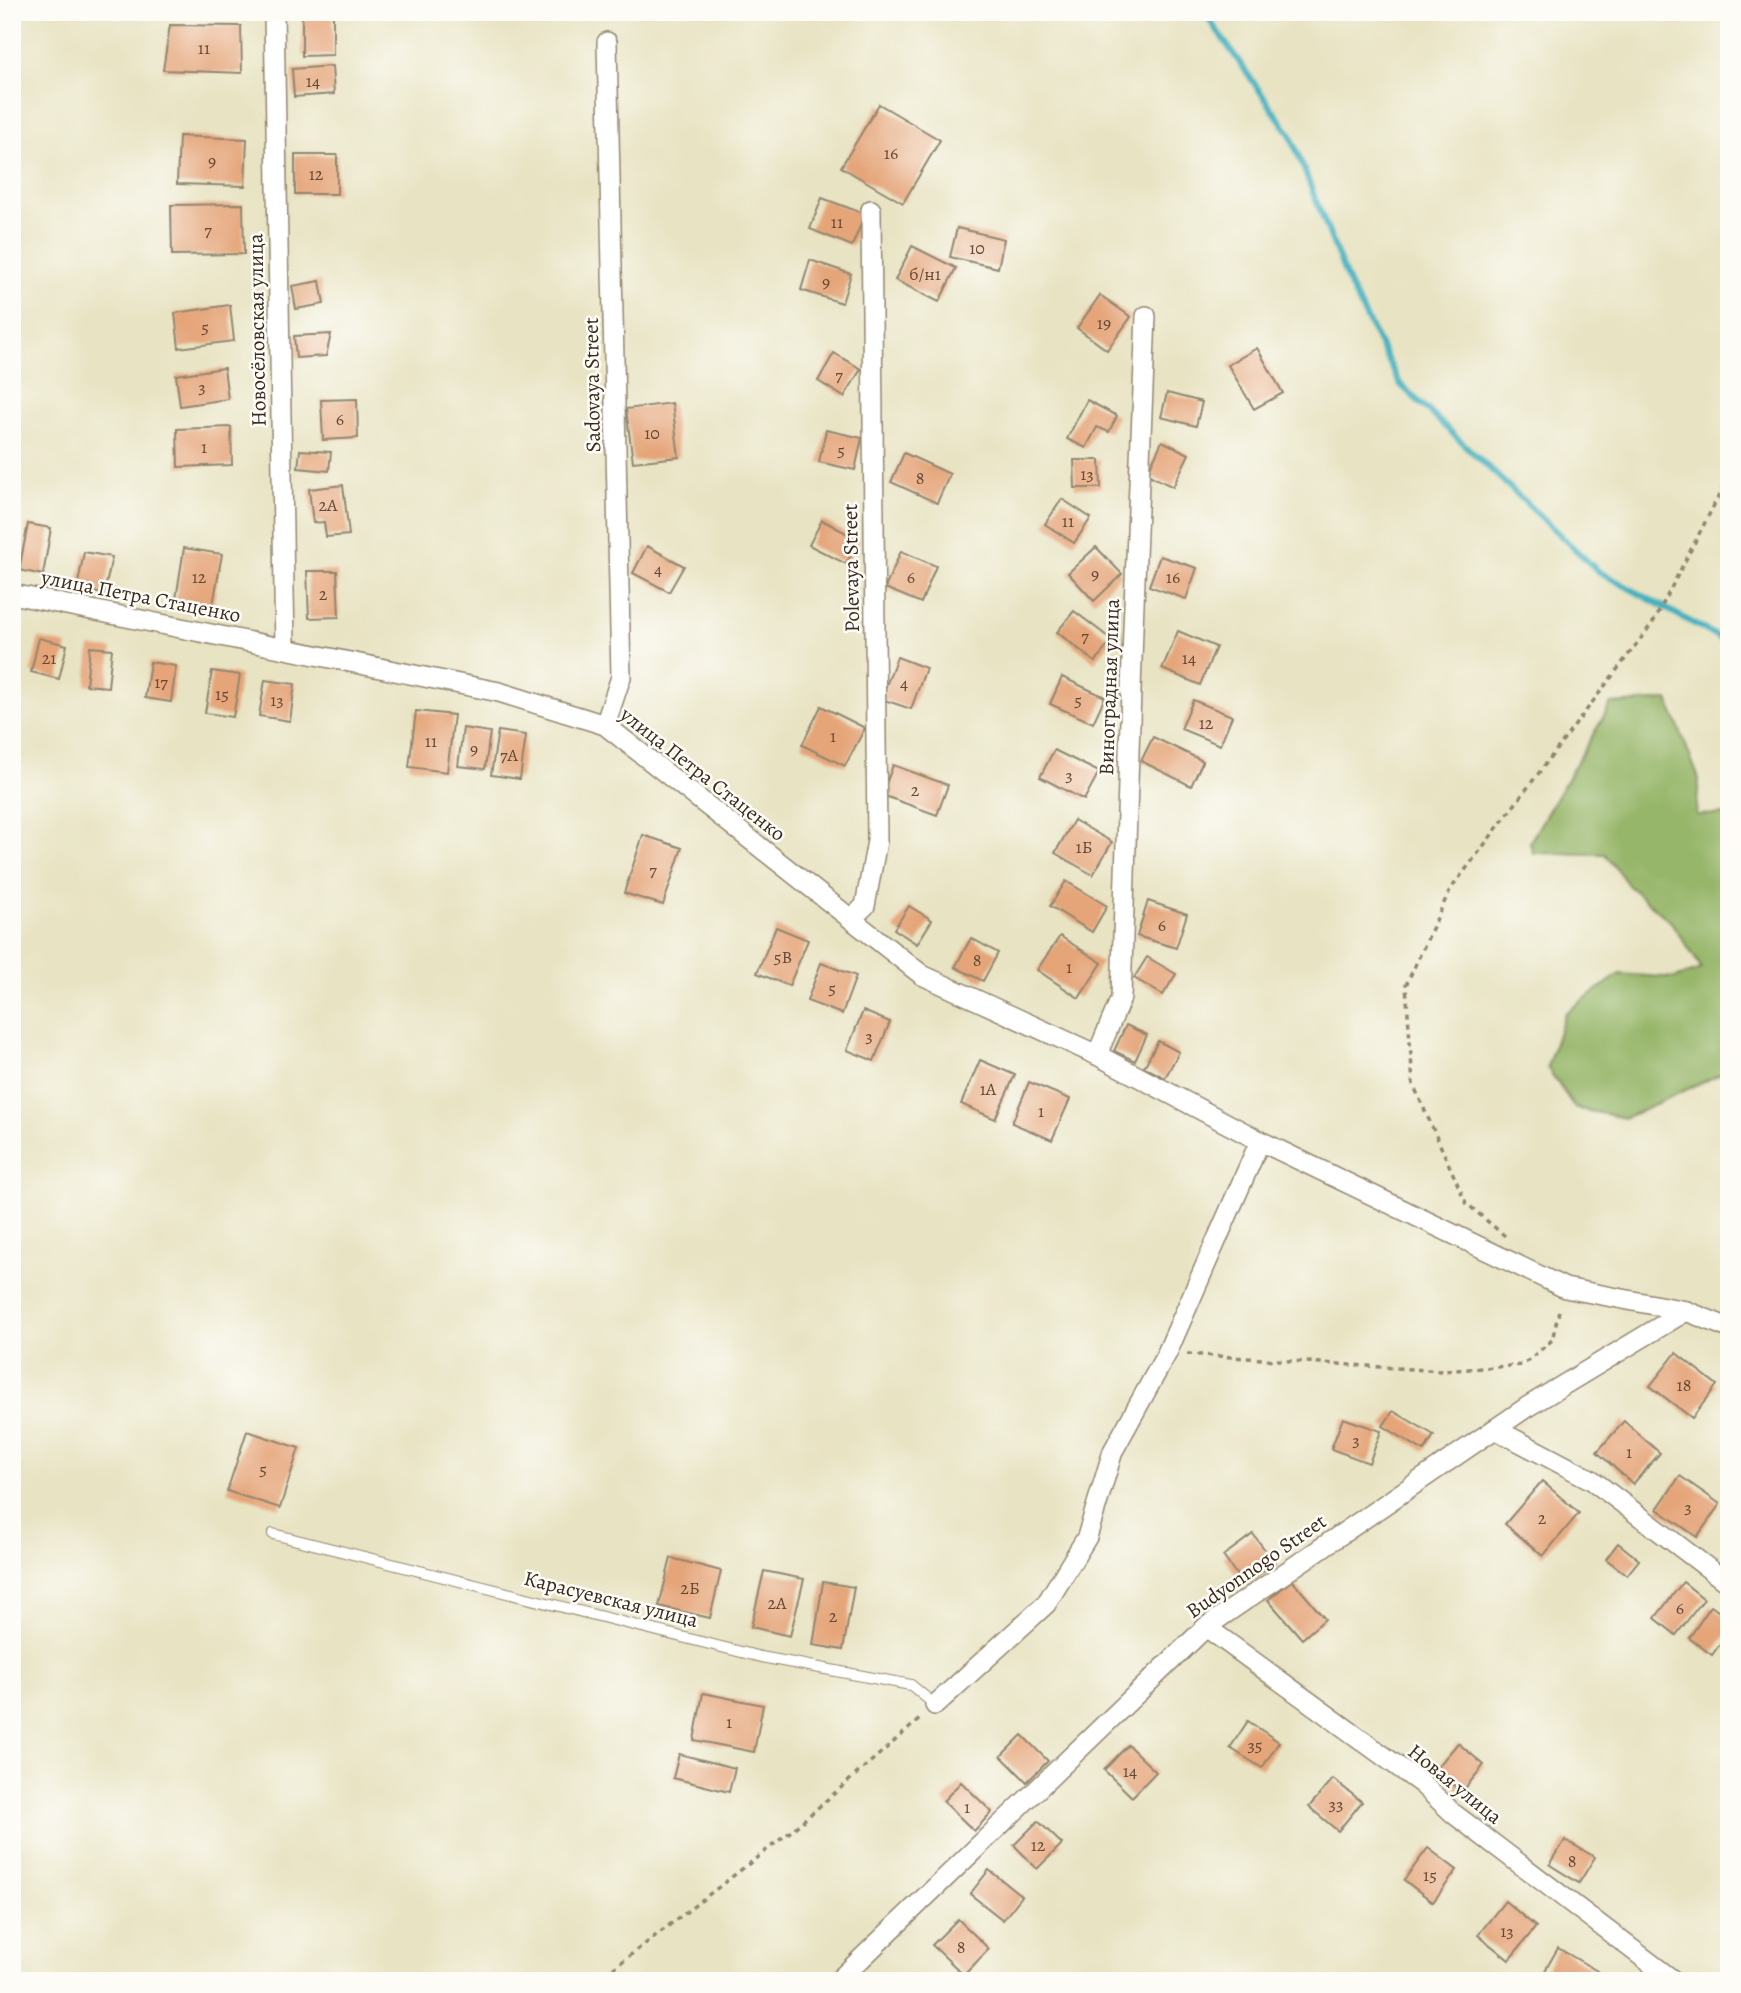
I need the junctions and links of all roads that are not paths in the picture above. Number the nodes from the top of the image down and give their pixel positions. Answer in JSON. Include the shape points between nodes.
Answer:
{"nodes":[{"id":1,"x":274,"y":12,"type":"edge"},
{"id":2,"x":607,"y":42,"type":"dead end"},
{"id":3,"x":871,"y":210,"type":"dead end"},
{"id":4,"x":1146,"y":316,"type":"dead end"},
{"id":5,"x":12,"y":594,"type":"edge"},
{"id":6,"x":285,"y":648,"type":"junction"},
{"id":7,"x":605,"y":725,"type":"junction"},
{"id":8,"x":852,"y":918,"type":"junction"},
{"id":9,"x":1097,"y":1055,"type":"junction"},
{"id":10,"x":1260,"y":1141,"type":"junction"},
{"id":11,"x":1686,"y":1311,"type":"junction"},
{"id":12,"x":1729,"y":1328,"type":"edge"},
{"id":13,"x":1495,"y":1429,"type":"junction"},
{"id":14,"x":273,"y":1534,"type":"dead end"},
{"id":15,"x":1729,"y":1584,"type":"edge"},
{"id":16,"x":1206,"y":1626,"type":"junction"},
{"id":17,"x":936,"y":1705,"type":"joint"},
{"id":18,"x":838,"y":1981,"type":"edge"},
{"id":19,"x":1674,"y":1981,"type":"edge"}],
"edges":[{"from":1,"to":6,"type":"street","name":"Новосёловская улица"},
{"from":2,"to":7,"type":"street","name":"Sadovaya Street","via":[[621,677]]},
{"from":3,"to":8,"type":"street","name":"Polevaya Street","via":[[877,841],[865,906]]},
{"from":4,"to":9,"type":"street","name":"Виноградная улица","via":[[1121,998]]},
{"from":5,"to":6,"type":"street","name":"улица Петра Стаценко"},
{"from":6,"to":7,"type":"street","name":"улица Петра Стаценко","via":[[499,692]]},
{"from":7,"to":8,"type":"street","name":"улица Петра Стаценко"},
{"from":8,"to":9,"type":"street","name":"улица Петра Стаценко","via":[[922,975]]},
{"from":9,"to":10,"type":"street","name":"улица Петра Стаценко"},
{"from":10,"to":11,"type":"street","name":"улица Петра Стаценко","via":[[1565,1288]]},
{"from":10,"to":17,"type":"street","via":[[1167,1353],[1113,1451],[1087,1537],[1046,1604]]},
{"from":11,"to":12,"type":"street"},
{"from":11,"to":13,"type":"street","name":"Budyonnogo Street"},
{"from":13,"to":15,"type":"street","via":[[1592,1480]]},
{"from":13,"to":16,"type":"street","name":"Budyonnogo Street"},
{"from":14,"to":17,"type":"lane","name":"Карасуевская улица","via":[[761,1657],[911,1685]]},
{"from":16,"to":18,"type":"street","name":"Budyonnogo Street"},
{"from":16,"to":19,"type":"street","name":"Новая улица","via":[[1422,1784],[1454,1814]]}]}
